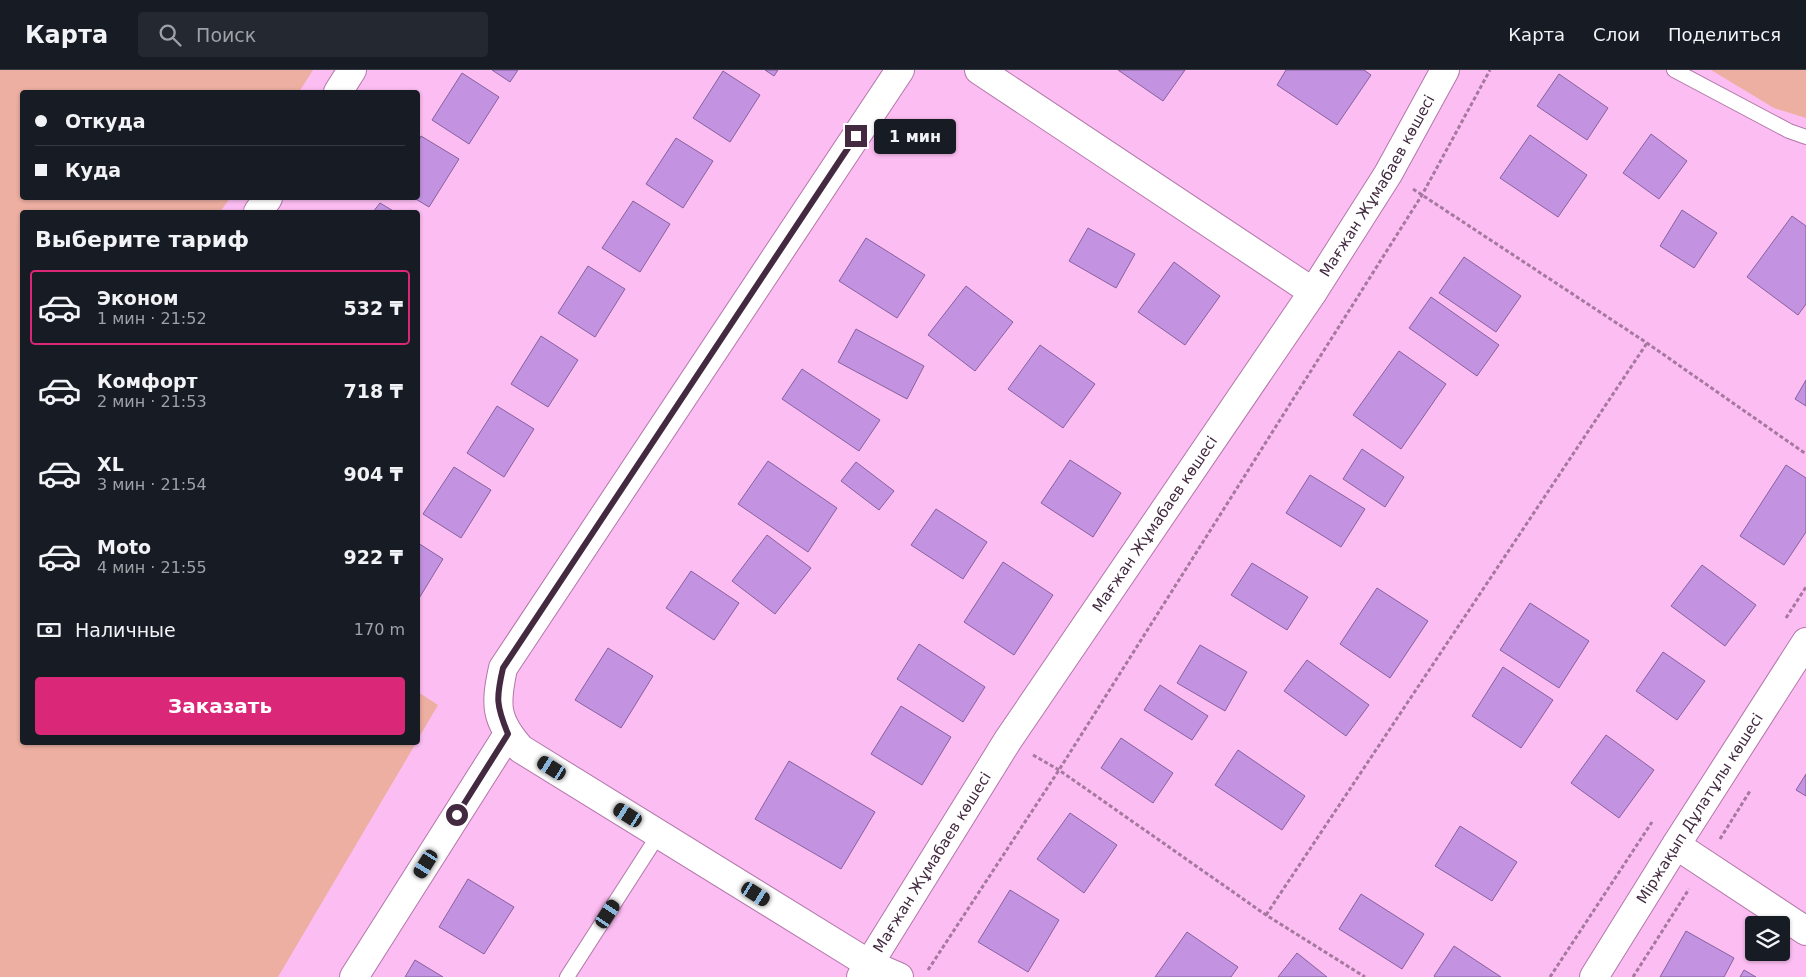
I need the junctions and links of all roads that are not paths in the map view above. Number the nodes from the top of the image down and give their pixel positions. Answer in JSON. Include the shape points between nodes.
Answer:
{"nodes":[{"id":1,"x":352,"y":70,"type":"edge"},
{"id":2,"x":900,"y":70,"type":"edge"},
{"id":3,"x":979,"y":70,"type":"edge"},
{"id":4,"x":1445,"y":70,"type":"edge"},
{"id":5,"x":1674,"y":70,"type":"edge"},
{"id":6,"x":339,"y":90,"type":"edge"},
{"id":7,"x":1806,"y":137,"type":"edge"},
{"id":8,"x":1312,"y":292,"type":"junction"},
{"id":9,"x":1806,"y":642,"type":"edge"},
{"id":10,"x":508,"y":734,"type":"junction"},
{"id":11,"x":659,"y":834,"type":"junction"},
{"id":12,"x":1676,"y":845,"type":"junction"},
{"id":13,"x":1806,"y":931,"type":"edge"},
{"id":14,"x":865,"y":970,"type":"edge"},
{"id":15,"x":354,"y":977,"type":"edge"},
{"id":16,"x":567,"y":977,"type":"edge"},
{"id":17,"x":899,"y":977,"type":"edge"},
{"id":18,"x":1594,"y":977,"type":"edge"}],
"edges":[{"from":1,"to":6,"type":"street"},
{"from":2,"to":10,"type":"street","via":[[503,668],[497,695]]},
{"from":3,"to":8,"type":"street"},
{"from":4,"to":8,"type":"street","name":"Мағжан Жұмабаев көшесі","via":[[1388,174]]},
{"from":5,"to":7,"type":"lane","via":[[1789,132]]},
{"from":8,"to":14,"type":"street","name":"Мағжан Жұмабаев көшесі","via":[[1008,740]]},
{"from":9,"to":12,"type":"street","name":"Міржақып Дұлатұлы көшесі"},
{"from":10,"to":11,"type":"street","via":[[522,749]]},
{"from":10,"to":15,"type":"street"},
{"from":11,"to":14,"type":"street"},
{"from":11,"to":16,"type":"lane"},
{"from":12,"to":13,"type":"street"},
{"from":12,"to":18,"type":"street","name":"Міржақып Дұлатұлы көшесі"},
{"from":14,"to":17,"type":"street"}]}
